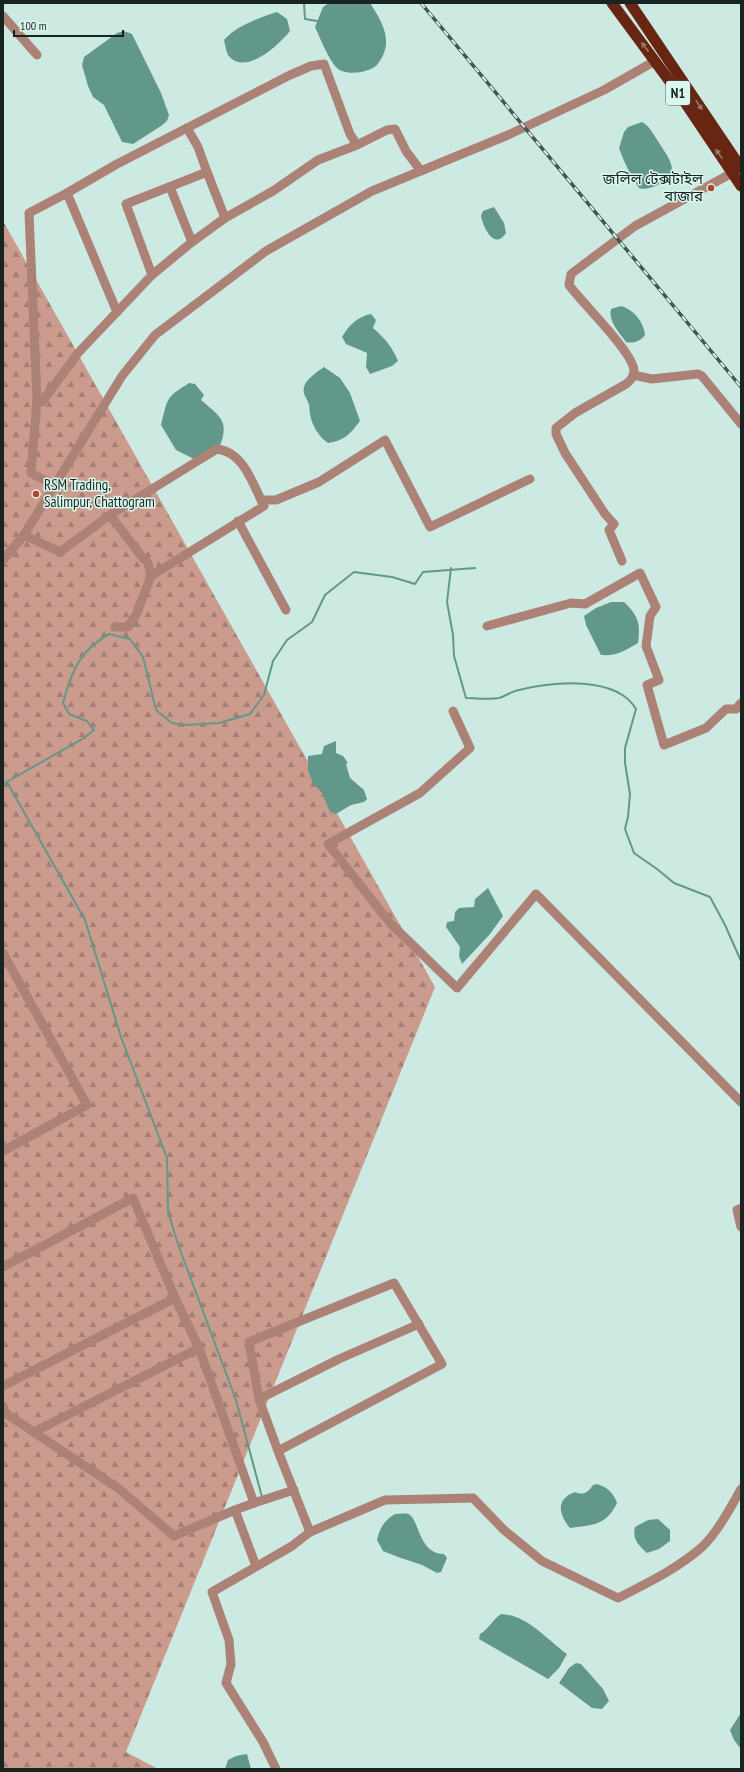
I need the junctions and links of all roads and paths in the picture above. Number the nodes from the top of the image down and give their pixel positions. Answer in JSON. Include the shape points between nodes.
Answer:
{"nodes":[{"id":1,"x":612,"y":3,"type":"edge"},
{"id":2,"x":630,"y":3,"type":"edge"},
{"id":3,"x":3,"y":16,"type":"edge"},
{"id":4,"x":37,"y":54,"type":"dead end"},
{"id":5,"x":655,"y":61,"type":"junction"},
{"id":6,"x":187,"y":128,"type":"junction"},
{"id":7,"x":357,"y":145,"type":"junction"},
{"id":8,"x":737,"y":170,"type":"edge"},
{"id":9,"x":421,"y":171,"type":"junction"},
{"id":10,"x":207,"y":172,"type":"junction"},
{"id":11,"x":741,"y":186,"type":"edge"},
{"id":12,"x":170,"y":187,"type":"junction"},
{"id":13,"x":67,"y":193,"type":"junction"},
{"id":14,"x":225,"y":218,"type":"junction"},
{"id":15,"x":192,"y":242,"type":"junction"},
{"id":16,"x":152,"y":275,"type":"junction"},
{"id":17,"x":117,"y":312,"type":"junction"},
{"id":18,"x":633,"y":375,"type":"junction"},
{"id":19,"x":37,"y":400,"type":"junction"},
{"id":20,"x":741,"y":424,"type":"edge"},
{"id":21,"x":530,"y":479,"type":"dead end"},
{"id":22,"x":54,"y":485,"type":"junction"},
{"id":23,"x":261,"y":500,"type":"junction"},
{"id":24,"x":110,"y":515,"type":"junction"},
{"id":25,"x":238,"y":521,"type":"junction"},
{"id":26,"x":24,"y":535,"type":"junction"},
{"id":27,"x":3,"y":560,"type":"edge"},
{"id":28,"x":622,"y":561,"type":"dead end"},
{"id":29,"x":151,"y":576,"type":"junction"},
{"id":30,"x":286,"y":610,"type":"dead end"},
{"id":31,"x":487,"y":626,"type":"dead end"},
{"id":32,"x":114,"y":627,"type":"dead end"},
{"id":33,"x":741,"y":703,"type":"edge"},
{"id":34,"x":453,"y":711,"type":"dead end"},
{"id":35,"x":3,"y":953,"type":"edge"},
{"id":36,"x":741,"y":1102,"type":"edge"},
{"id":37,"x":3,"y":1150,"type":"edge"},
{"id":38,"x":741,"y":1208,"type":"edge"},
{"id":39,"x":741,"y":1227,"type":"edge"},
{"id":40,"x":3,"y":1267,"type":"edge"},
{"id":41,"x":175,"y":1298,"type":"junction"},
{"id":42,"x":419,"y":1324,"type":"junction"},
{"id":43,"x":199,"y":1348,"type":"junction"},
{"id":44,"x":3,"y":1386,"type":"edge"},
{"id":45,"x":259,"y":1399,"type":"junction"},
{"id":46,"x":3,"y":1408,"type":"edge"},
{"id":47,"x":34,"y":1432,"type":"junction"},
{"id":48,"x":278,"y":1451,"type":"junction"},
{"id":49,"x":741,"y":1489,"type":"edge"},
{"id":50,"x":294,"y":1490,"type":"junction"},
{"id":51,"x":254,"y":1503,"type":"junction"},
{"id":52,"x":235,"y":1510,"type":"junction"},
{"id":53,"x":310,"y":1532,"type":"junction"},
{"id":54,"x":256,"y":1566,"type":"junction"},
{"id":55,"x":276,"y":1769,"type":"edge"}],
"edges":[{"from":5,"to":1,"type":"highway","number":"N1","one_way":true},
{"from":2,"to":8,"type":"highway","number":"N1","one_way":true},
{"from":3,"to":4,"type":"street"},
{"from":8,"to":5,"type":"highway","number":"N1","one_way":true},
{"from":5,"to":9,"type":"street","via":[[604,90],[508,135]]},
{"from":6,"to":7,"type":"street","via":[[285,77],[310,66],[324,64],[345,122]]},
{"from":6,"to":10,"type":"street","via":[[198,147]]},
{"from":6,"to":13,"type":"street"},
{"from":7,"to":9,"type":"street","via":[[387,130],[395,129],[406,151]]},
{"from":7,"to":14,"type":"street","via":[[318,160],[273,191]]},
{"from":8,"to":11,"type":"highway","number":"N1"},
{"from":8,"to":18,"type":"street","via":[[635,226],[571,274],[570,285],[621,346],[630,361]]},
{"from":9,"to":22,"type":"street","via":[[372,191],[266,251],[155,336],[122,376]]},
{"from":10,"to":12,"type":"street"},
{"from":10,"to":14,"type":"street"},
{"from":12,"to":15,"type":"street"},
{"from":12,"to":16,"type":"street","via":[[126,204]]},
{"from":13,"to":17,"type":"street"},
{"from":13,"to":19,"type":"street","via":[[29,213]]},
{"from":14,"to":15,"type":"street"},
{"from":15,"to":16,"type":"street"},
{"from":16,"to":17,"type":"street"},
{"from":17,"to":19,"type":"street","via":[[78,353],[42,402]]},
{"from":18,"to":20,"type":"street","via":[[652,379],[698,374]]},
{"from":18,"to":28,"type":"street","via":[[631,380],[617,390],[575,413],[556,428],[556,434],[565,453],[614,524],[609,530]]},
{"from":19,"to":22,"type":"street","via":[[31,472]]},
{"from":21,"to":23,"type":"street","via":[[430,527],[385,440],[319,482],[276,500]]},
{"from":22,"to":26,"type":"street"},
{"from":23,"to":24,"type":"street","via":[[244,465],[226,450],[217,449]]},
{"from":23,"to":25,"type":"street","via":[[264,506]]},
{"from":24,"to":26,"type":"street","via":[[60,552]]},
{"from":24,"to":29,"type":"street","via":[[148,563]]},
{"from":25,"to":29,"type":"street"},
{"from":25,"to":30,"type":"street"},
{"from":26,"to":27,"type":"street"},
{"from":29,"to":32,"type":"street","via":[[136,615],[128,627]]},
{"from":31,"to":33,"type":"street","via":[[571,603],[585,604],[640,573],[656,607],[650,616],[646,646],[659,680],[648,685],[664,745],[706,728],[726,710],[736,709]]},
{"from":34,"to":36,"type":"street","via":[[470,748],[420,793],[328,844],[390,923],[457,988],[536,894]]},
{"from":35,"to":37,"type":"street","via":[[87,1105]]},
{"from":38,"to":39,"type":"street","via":[[737,1210]]},
{"from":40,"to":41,"type":"street","via":[[133,1198]]},
{"from":41,"to":43,"type":"street"},
{"from":41,"to":44,"type":"street"},
{"from":42,"to":45,"type":"street","via":[[339,1359]]},
{"from":42,"to":45,"type":"street","via":[[394,1283],[249,1342]]},
{"from":42,"to":48,"type":"street","via":[[442,1364]]},
{"from":43,"to":47,"type":"street"},
{"from":43,"to":51,"type":"street"},
{"from":45,"to":48,"type":"street"},
{"from":46,"to":47,"type":"street","via":[[8,1415]]},
{"from":47,"to":52,"type":"street","via":[[118,1488],[174,1536]]},
{"from":48,"to":50,"type":"street"},
{"from":49,"to":53,"type":"street","via":[[726,1515],[702,1546],[664,1575],[618,1598],[542,1561],[504,1530],[473,1498],[385,1500]]},
{"from":50,"to":51,"type":"street"},
{"from":50,"to":53,"type":"street"},
{"from":51,"to":52,"type":"street"},
{"from":52,"to":54,"type":"street"},
{"from":53,"to":54,"type":"street","via":[[292,1546]]},
{"from":54,"to":55,"type":"street","via":[[212,1592],[229,1640],[231,1664],[226,1683],[263,1742]]}]}
